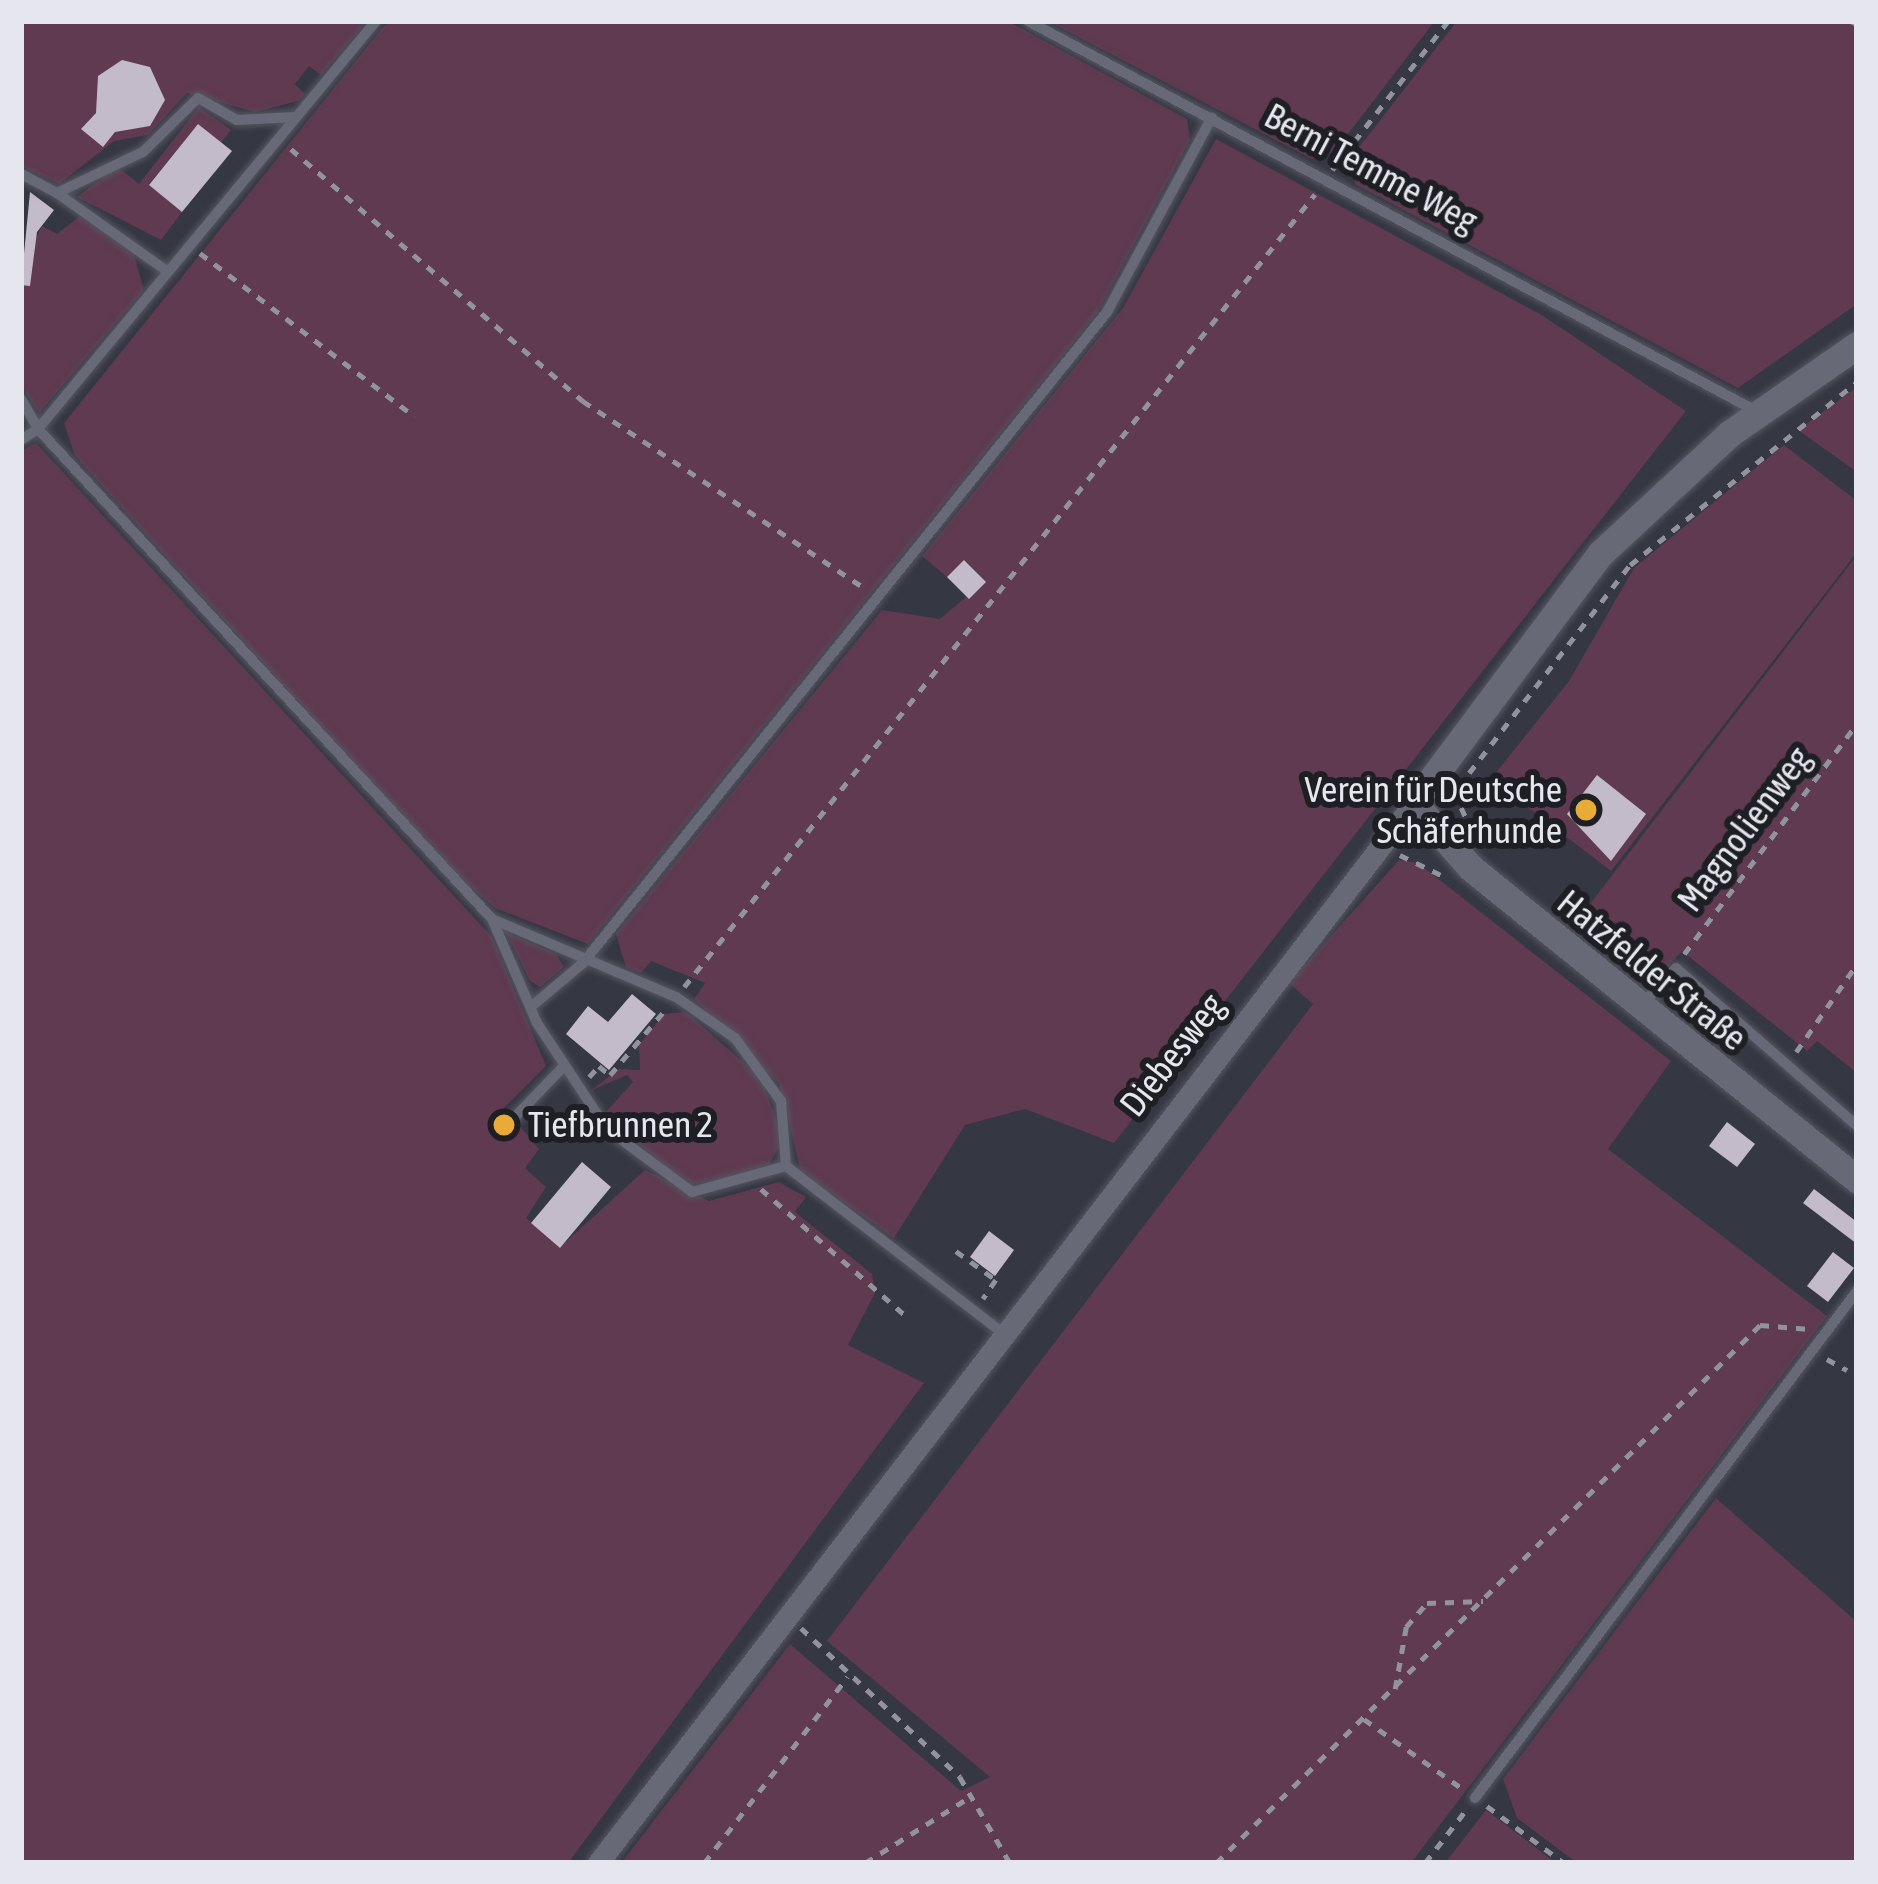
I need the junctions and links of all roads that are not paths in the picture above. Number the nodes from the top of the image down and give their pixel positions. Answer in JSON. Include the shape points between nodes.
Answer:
{"nodes":[{"id":1,"x":376,"y":21,"type":"edge"},
{"id":2,"x":1028,"y":21,"type":"edge"},
{"id":3,"x":296,"y":117,"type":"junction"},
{"id":4,"x":1212,"y":117,"type":"junction"},
{"id":5,"x":21,"y":173,"type":"edge"},
{"id":6,"x":57,"y":194,"type":"junction"},
{"id":7,"x":168,"y":272,"type":"junction"},
{"id":8,"x":1857,"y":345,"type":"edge"},
{"id":9,"x":21,"y":399,"type":"edge"},
{"id":10,"x":1759,"y":413,"type":"junction"},
{"id":11,"x":38,"y":429,"type":"junction"},
{"id":12,"x":21,"y":440,"type":"edge"},
{"id":13,"x":1414,"y":803,"type":"junction"},
{"id":14,"x":492,"y":919,"type":"junction"},
{"id":15,"x":584,"y":963,"type":"junction"},
{"id":16,"x":532,"y":1006,"type":"junction"},
{"id":17,"x":1640,"y":1007,"type":"junction"},
{"id":18,"x":563,"y":1066,"type":"junction"},
{"id":19,"x":514,"y":1118,"type":"dead end"},
{"id":20,"x":1857,"y":1126,"type":"edge"},
{"id":21,"x":786,"y":1166,"type":"junction"},
{"id":22,"x":1857,"y":1179,"type":"edge"},
{"id":23,"x":1857,"y":1291,"type":"edge"},
{"id":24,"x":1004,"y":1333,"type":"junction"},
{"id":25,"x":1475,"y":1798,"type":"road end"},
{"id":26,"x":598,"y":1863,"type":"edge"}],
"edges":[{"from":1,"to":3,"type":"lane"},
{"from":2,"to":4,"type":"lane","name":"Berni Temme Weg"},
{"from":3,"to":6,"type":"lane","via":[[246,122],[192,100],[143,152]]},
{"from":3,"to":7,"type":"lane"},
{"from":4,"to":10,"type":"lane","name":"Berni Temme Weg"},
{"from":4,"to":15,"type":"lane","via":[[1107,312]]},
{"from":5,"to":6,"type":"lane"},
{"from":6,"to":7,"type":"lane"},
{"from":7,"to":11,"type":"lane"},
{"from":8,"to":10,"type":"street","name":"Diebesweg"},
{"from":9,"to":11,"type":"lane"},
{"from":10,"to":13,"type":"street","name":"Diebesweg","via":[[1600,554]]},
{"from":11,"to":12,"type":"lane"},
{"from":11,"to":14,"type":"lane"},
{"from":13,"to":17,"type":"street","name":"Hatzfelder Straße","via":[[1471,868]]},
{"from":13,"to":24,"type":"street","name":"Diebesweg"},
{"from":14,"to":15,"type":"lane"},
{"from":14,"to":16,"type":"lane"},
{"from":15,"to":16,"type":"lane"},
{"from":15,"to":21,"type":"lane","via":[[676,997],[772,1082],[790,1132]]},
{"from":16,"to":18,"type":"lane"},
{"from":17,"to":20,"type":"lane","via":[[1676,968]]},
{"from":17,"to":22,"type":"street","name":"Hatzfelder Straße"},
{"from":18,"to":19,"type":"lane"},
{"from":18,"to":21,"type":"lane","via":[[577,1090],[674,1186],[709,1194]]},
{"from":21,"to":24,"type":"lane"},
{"from":23,"to":25,"type":"lane"},
{"from":24,"to":26,"type":"street","name":"Diebesweg"}]}
